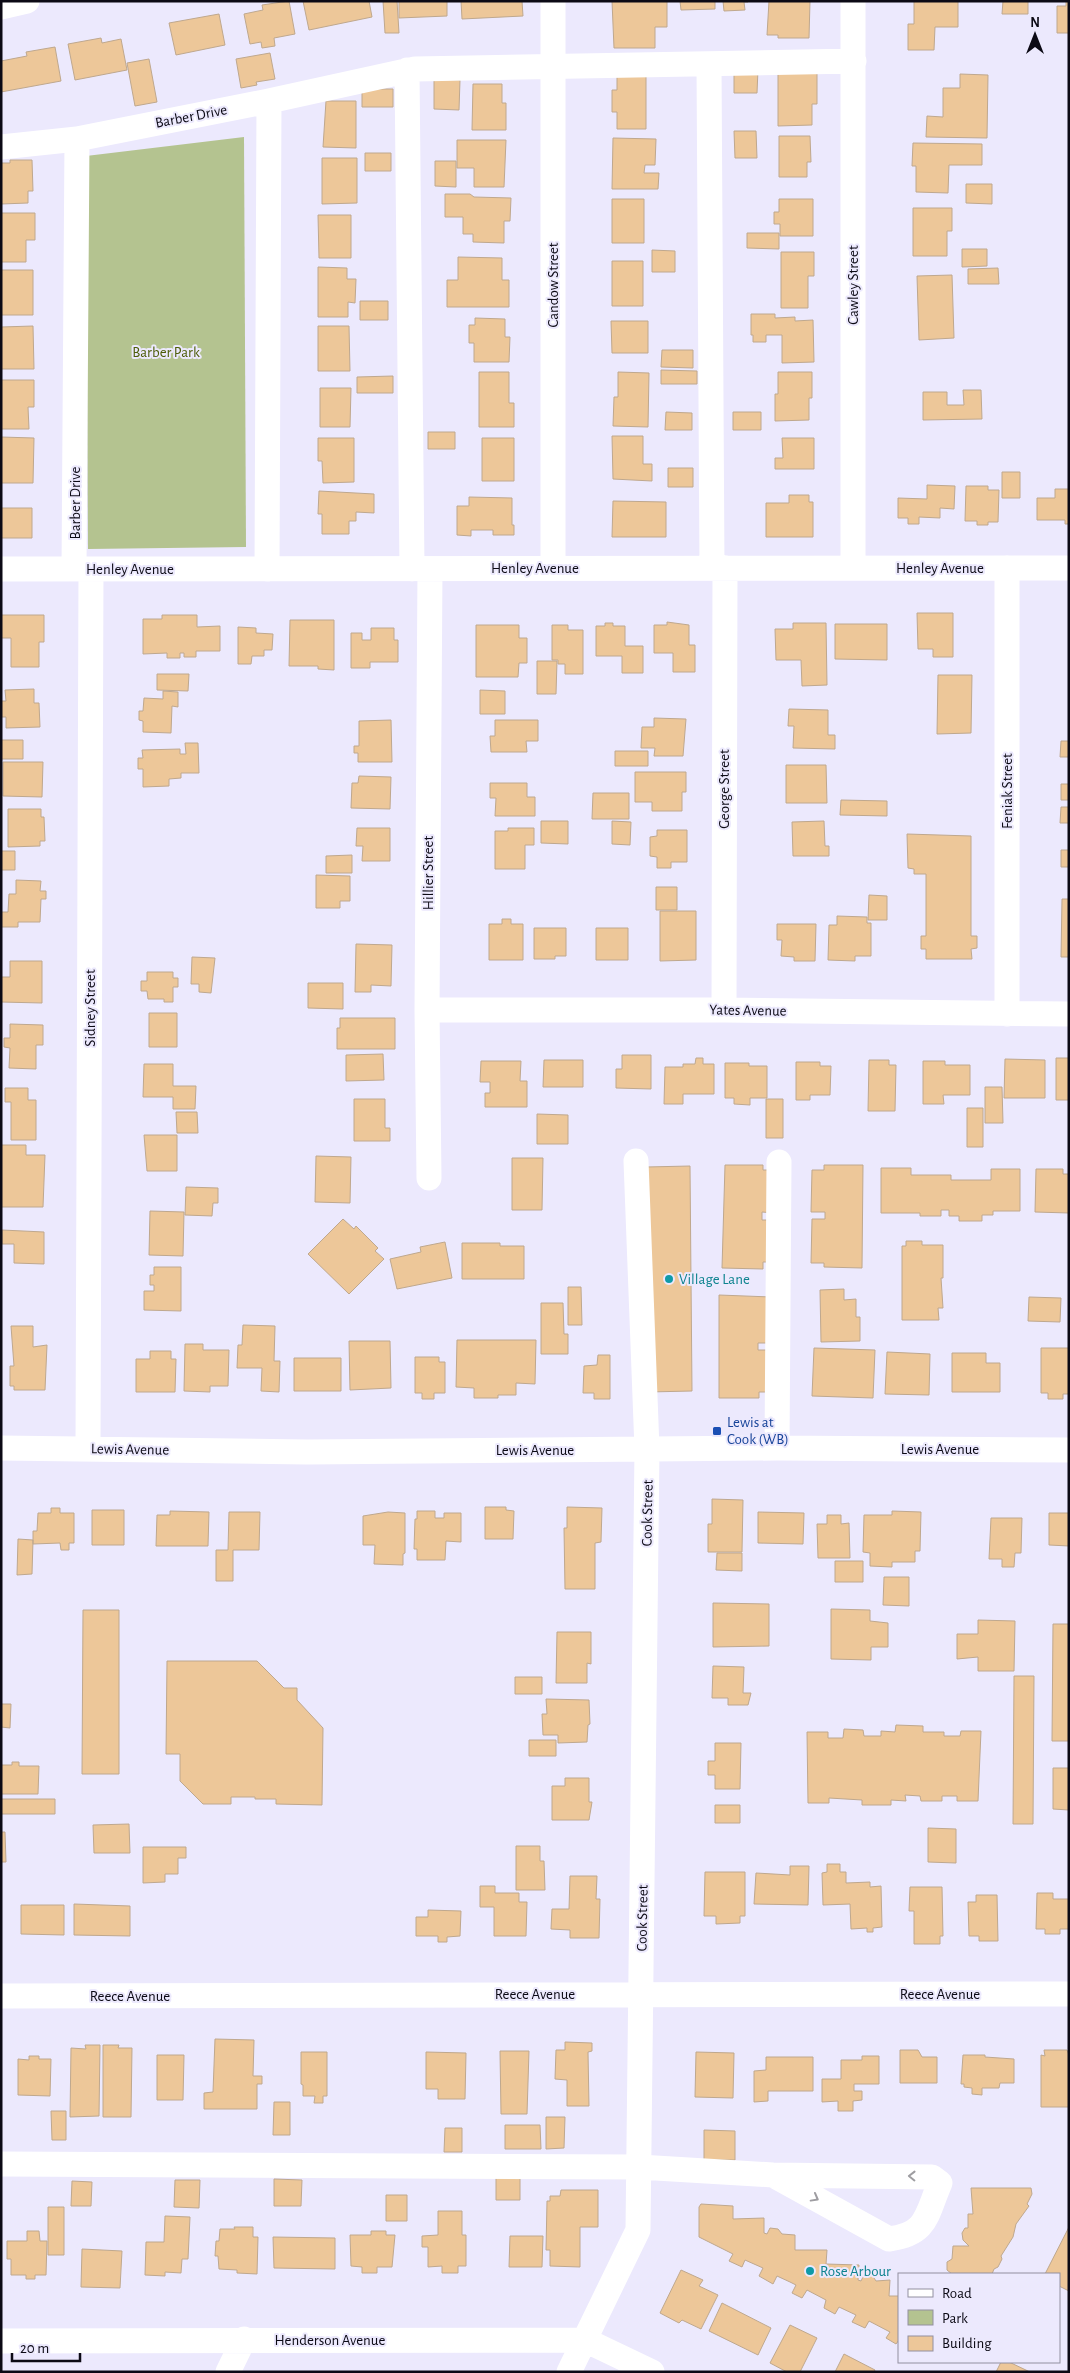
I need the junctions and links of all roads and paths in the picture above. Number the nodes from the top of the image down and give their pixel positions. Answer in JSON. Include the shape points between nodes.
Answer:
{"nodes":[{"id":1,"x":27,"y":1,"type":"edge"},
{"id":2,"x":553,"y":1,"type":"edge"},
{"id":3,"x":853,"y":1,"type":"edge"},
{"id":4,"x":1,"y":7,"type":"edge"},
{"id":5,"x":854,"y":61,"type":"junction"},
{"id":6,"x":709,"y":64,"type":"junction"},
{"id":7,"x":553,"y":67,"type":"junction"},
{"id":8,"x":407,"y":70,"type":"junction"},
{"id":9,"x":269,"y":101,"type":"junction"},
{"id":10,"x":77,"y":139,"type":"junction"},
{"id":11,"x":1,"y":147,"type":"edge"},
{"id":12,"x":553,"y":568,"type":"junction"},
{"id":13,"x":719,"y":568,"type":"junction"},
{"id":14,"x":853,"y":568,"type":"junction"},
{"id":15,"x":1007,"y":568,"type":"junction"},
{"id":16,"x":1069,"y":568,"type":"edge"},
{"id":17,"x":1,"y":569,"type":"edge"},
{"id":18,"x":82,"y":569,"type":"junction"},
{"id":19,"x":267,"y":569,"type":"junction"},
{"id":20,"x":421,"y":569,"type":"junction"},
{"id":21,"x":427,"y":1010,"type":"junction"},
{"id":22,"x":724,"y":1010,"type":"junction"},
{"id":23,"x":1007,"y":1014,"type":"junction"},
{"id":24,"x":1069,"y":1014,"type":"edge"},
{"id":25,"x":636,"y":1161,"type":"dead end"},
{"id":26,"x":779,"y":1162,"type":"dead end"},
{"id":27,"x":429,"y":1178,"type":"dead end"},
{"id":28,"x":1,"y":1448,"type":"edge"},
{"id":29,"x":88,"y":1448,"type":"junction"},
{"id":30,"x":778,"y":1448,"type":"junction"},
{"id":31,"x":647,"y":1449,"type":"junction"},
{"id":32,"x":1069,"y":1450,"type":"edge"},
{"id":33,"x":641,"y":1994,"type":"junction"},
{"id":34,"x":1069,"y":1994,"type":"edge"},
{"id":35,"x":1,"y":1996,"type":"edge"},
{"id":36,"x":1,"y":2164,"type":"edge"},
{"id":37,"x":639,"y":2167,"type":"junction"},
{"id":38,"x":772,"y":2175,"type":"junction"},
{"id":39,"x":244,"y":2339,"type":"junction"},
{"id":40,"x":585,"y":2340,"type":"junction"},
{"id":41,"x":1,"y":2341,"type":"edge"},
{"id":42,"x":228,"y":2372,"type":"edge"},
{"id":43,"x":569,"y":2372,"type":"edge"},
{"id":44,"x":652,"y":2372,"type":"edge"}],
"edges":[{"from":1,"to":4,"type":"street"},
{"from":2,"to":7,"type":"street","name":"Candow Street"},
{"from":3,"to":5,"type":"street","name":"Cawley Street"},
{"from":5,"to":6,"type":"street","name":"Barber Drive"},
{"from":5,"to":14,"type":"street","name":"Cawley Street"},
{"from":6,"to":7,"type":"street","name":"Barber Drive"},
{"from":6,"to":13,"type":"street","name":"George Street"},
{"from":7,"to":8,"type":"street","name":"Barber Drive"},
{"from":7,"to":12,"type":"street","name":"Candow Street"},
{"from":8,"to":9,"type":"street","name":"Barber Drive"},
{"from":8,"to":20,"type":"street","name":"Hillier Street"},
{"from":9,"to":10,"type":"street","name":"Barber Drive"},
{"from":9,"to":19,"type":"street"},
{"from":10,"to":11,"type":"street"},
{"from":10,"to":18,"type":"street","name":"Barber Drive"},
{"from":12,"to":13,"type":"street","name":"Henley Avenue"},
{"from":12,"to":20,"type":"street","name":"Henley Avenue"},
{"from":13,"to":14,"type":"street","name":"Henley Avenue"},
{"from":13,"to":22,"type":"street","name":"George Street"},
{"from":14,"to":15,"type":"street","name":"Henley Avenue"},
{"from":15,"to":16,"type":"street","name":"Henley Avenue"},
{"from":15,"to":23,"type":"street","name":"Feniak Street"},
{"from":17,"to":18,"type":"street","name":"Henley Avenue"},
{"from":18,"to":19,"type":"street","name":"Henley Avenue"},
{"from":18,"to":29,"type":"street","name":"Sidney Street"},
{"from":19,"to":20,"type":"street","name":"Henley Avenue"},
{"from":20,"to":21,"type":"street","name":"Hillier Street"},
{"from":21,"to":22,"type":"street","name":"Yates Avenue"},
{"from":21,"to":27,"type":"street","name":"Hillier Street"},
{"from":22,"to":23,"type":"street","name":"Yates Avenue"},
{"from":23,"to":24,"type":"street","name":"Yates Avenue"},
{"from":25,"to":31,"type":"street","name":"Cook Street"},
{"from":26,"to":30,"type":"street"},
{"from":28,"to":29,"type":"street","name":"Lewis Avenue"},
{"from":29,"to":31,"type":"street","name":"Lewis Avenue","via":[[307,1452]]},
{"from":30,"to":31,"type":"street","name":"Lewis Avenue"},
{"from":30,"to":32,"type":"street","name":"Lewis Avenue"},
{"from":31,"to":33,"type":"street","name":"Cook Street"},
{"from":33,"to":34,"type":"street","name":"Reece Avenue"},
{"from":33,"to":35,"type":"street","name":"Reece Avenue"},
{"from":33,"to":37,"type":"street","name":"Cook Street"},
{"from":36,"to":37,"type":"street"},
{"from":37,"to":38,"type":"street"},
{"from":37,"to":40,"type":"street","name":"Cook Street","via":[[638,2230]]},
{"from":38,"to":38,"type":"street","one_way":true,"via":[[889,2239],[908,2236],[922,2226],[940,2183],[932,2177]]},
{"from":39,"to":40,"type":"street","name":"Henderson Avenue"},
{"from":39,"to":41,"type":"street","name":"Henderson Avenue"},
{"from":39,"to":42,"type":"street"},
{"from":40,"to":43,"type":"street","name":"Cook Street"},
{"from":40,"to":44,"type":"street","name":"Henderson Avenue"}]}
